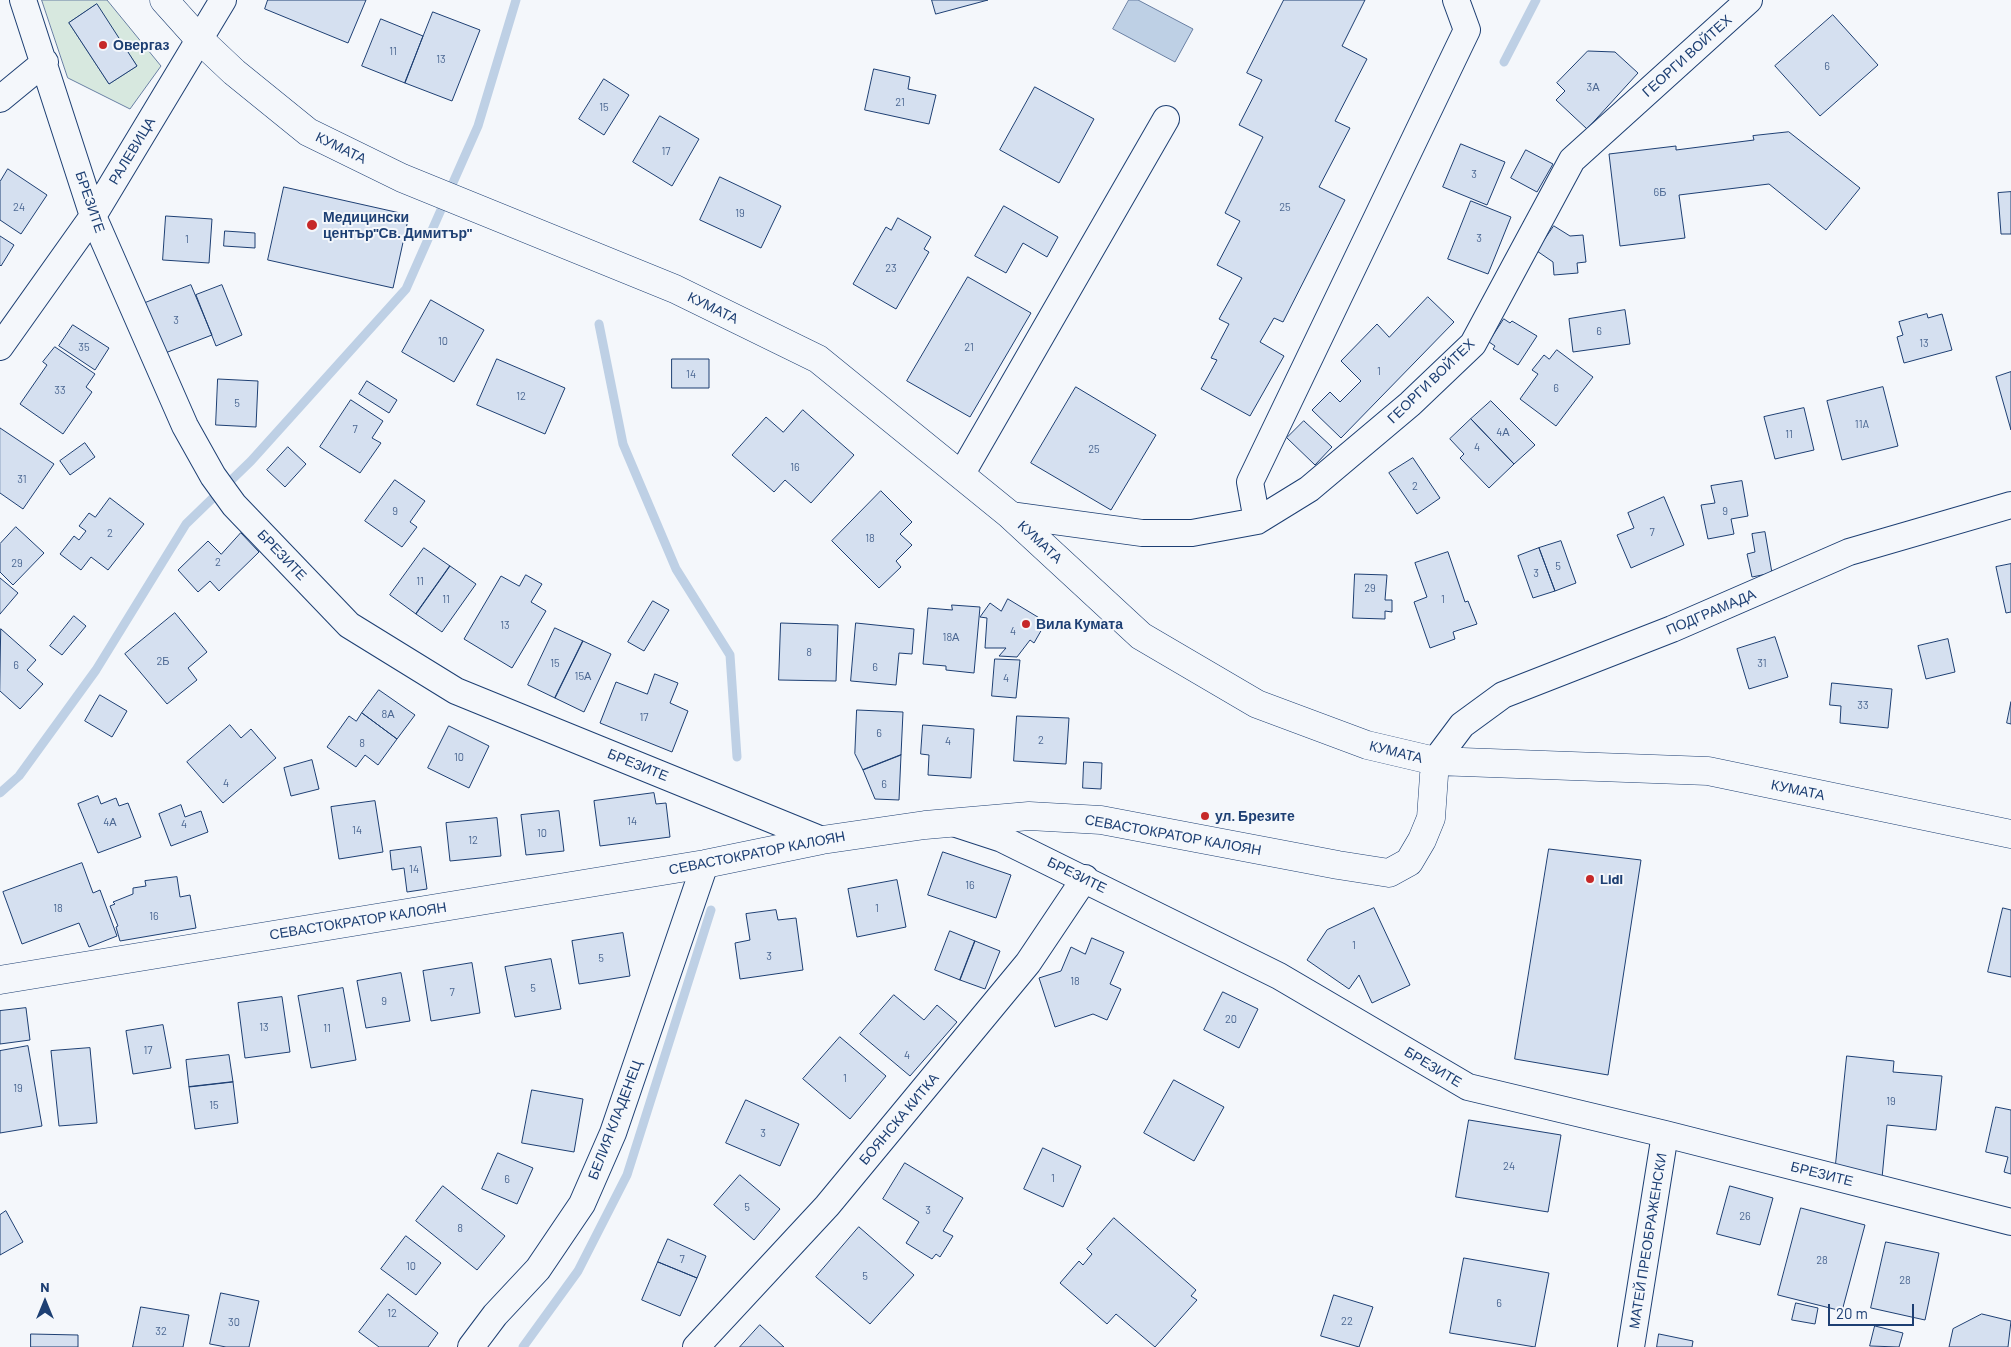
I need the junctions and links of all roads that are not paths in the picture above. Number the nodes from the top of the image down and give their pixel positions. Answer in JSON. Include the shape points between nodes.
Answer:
{"nodes":[{"id":1,"x":23,"y":0,"type":"edge"},
{"id":2,"x":164,"y":0,"type":"edge"},
{"id":3,"x":223,"y":0,"type":"edge"},
{"id":4,"x":1456,"y":0,"type":"edge"},
{"id":5,"x":1749,"y":0,"type":"edge"},
{"id":6,"x":199,"y":39,"type":"junction"},
{"id":7,"x":45,"y":62,"type":"junction"},
{"id":8,"x":0,"y":99,"type":"edge"},
{"id":9,"x":1166,"y":119,"type":"dead end"},
{"id":10,"x":93,"y":216,"type":"junction"},
{"id":11,"x":0,"y":347,"type":"edge"},
{"id":12,"x":961,"y":475,"type":"junction"},
{"id":13,"x":2011,"y":505,"type":"edge"},
{"id":14,"x":1010,"y":515,"type":"junction"},
{"id":15,"x":1257,"y":521,"type":"junction"},
{"id":16,"x":1435,"y":761,"type":"junction"},
{"id":17,"x":953,"y":823,"type":"junction"},
{"id":18,"x":2011,"y":834,"type":"edge"},
{"id":19,"x":822,"y":840,"type":"junction"},
{"id":20,"x":705,"y":864,"type":"junction"},
{"id":21,"x":1085,"y":878,"type":"junction"},
{"id":22,"x":0,"y":980,"type":"edge"},
{"id":23,"x":1665,"y":1134,"type":"junction"},
{"id":24,"x":2011,"y":1222,"type":"edge"},
{"id":25,"x":471,"y":1347,"type":"edge"},
{"id":26,"x":696,"y":1347,"type":"edge"},
{"id":27,"x":1631,"y":1347,"type":"edge"}],
"edges":[{"from":1,"to":7,"type":"street","name":"БРЕЗИТЕ"},
{"from":2,"to":6,"type":"main road","name":"КУМАТА"},
{"from":3,"to":6,"type":"street","name":"РАЛЕВИЦА"},
{"from":4,"to":15,"type":"street","via":[[1467,30],[1250,482]]},
{"from":5,"to":15,"type":"street","name":"ГЕОРГИ ВОЙТЕХ","via":[[1572,160],[1473,344],[1410,404],[1309,489]]},
{"from":6,"to":10,"type":"street","name":"РАЛЕВИЦА"},
{"from":6,"to":12,"type":"main road","name":"КУМАТА","via":[[308,132],[472,208],[675,289],[818,359]]},
{"from":7,"to":8,"type":"street"},
{"from":7,"to":10,"type":"street","name":"БРЕЗИТЕ"},
{"from":9,"to":12,"type":"street"},
{"from":10,"to":11,"type":"street","name":"РАЛЕВИЦА"},
{"from":10,"to":19,"type":"street","name":"БРЕЗИТЕ","via":[[181,417],[213,476],[234,505],[349,625],[456,690]]},
{"from":12,"to":14,"type":"main road","name":"КУМАТА"},
{"from":13,"to":16,"type":"street","name":"ПОДГРАМАДА","via":[[1849,552],[1672,629],[1503,695],[1462,725]]},
{"from":14,"to":15,"type":"street","name":"ГЕОРГИ ВОЙТЕХ","via":[[1142,533],[1192,533]]},
{"from":14,"to":16,"type":"main road","name":"КУМАТА","via":[[1141,636],[1257,704],[1367,745]]},
{"from":16,"to":17,"type":"main road","name":"СЕВАСТОКРАТОР КАЛОЯН","via":[[1431,818],[1422,840],[1408,862],[1389,873],[1101,820],[1029,816]]},
{"from":16,"to":18,"type":"main road","name":"КУМАТА","via":[[1708,771]]},
{"from":17,"to":19,"type":"main road","name":"СЕВАСТОКРАТОР КАЛОЯН"},
{"from":17,"to":21,"type":"street","name":"БРЕЗИТЕ","via":[[1002,839]]},
{"from":19,"to":20,"type":"main road","name":"СЕВАСТОКРАТОР КАЛОЯН"},
{"from":20,"to":22,"type":"main road","name":"СЕВАСТОКРАТОР КАЛОЯН"},
{"from":20,"to":25,"type":"street","name":"БЕЛИЯ КЛАДЕНЕЦ","via":[[612,1133],[582,1204],[538,1269],[495,1315]]},
{"from":21,"to":23,"type":"street","name":"БРЕЗИТЕ","via":[[1279,976],[1468,1087]]},
{"from":21,"to":26,"type":"street","name":"БОЯНСКА КИТКА","via":[[1028,963],[834,1198]]},
{"from":23,"to":24,"type":"street","name":"БРЕЗИТЕ"},
{"from":23,"to":27,"type":"street","name":"МАТЕЙ ПРЕОБРАЖЕНСКИ"}]}
